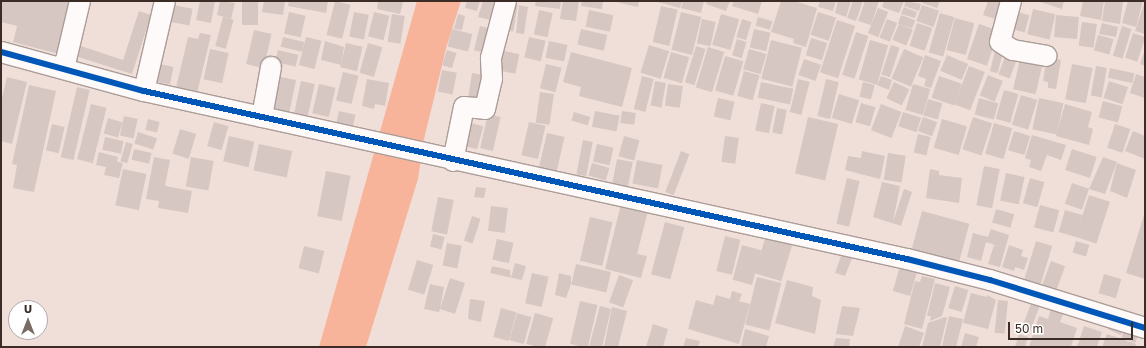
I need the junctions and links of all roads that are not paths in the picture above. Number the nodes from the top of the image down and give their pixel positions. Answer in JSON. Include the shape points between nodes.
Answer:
{"nodes":[{"id":1,"x":80,"y":1,"type":"edge"},
{"id":2,"x":165,"y":1,"type":"edge"},
{"id":3,"x":506,"y":1,"type":"edge"},
{"id":4,"x":1010,"y":1,"type":"edge"},
{"id":5,"x":1,"y":52,"type":"edge"},
{"id":6,"x":1046,"y":56,"type":"dead end"},
{"id":7,"x":271,"y":67,"type":"dead end"},
{"id":8,"x":61,"y":68,"type":"junction"},
{"id":9,"x":144,"y":91,"type":"junction"},
{"id":10,"x":262,"y":117,"type":"junction"},
{"id":11,"x":443,"y":159,"type":"junction"},
{"id":12,"x":1145,"y":328,"type":"edge"}],
"edges":[{"from":1,"to":8,"type":"street","via":[[66,60]]},
{"from":2,"to":9,"type":"street"},
{"from":3,"to":11,"type":"street","via":[[491,58],[492,79],[484,109],[464,107]]},
{"from":4,"to":6,"type":"street","via":[[1000,42],[1013,50]]},
{"from":5,"to":8,"type":"street"},
{"from":7,"to":10,"type":"street"},
{"from":8,"to":9,"type":"street"},
{"from":9,"to":10,"type":"street"},
{"from":10,"to":11,"type":"street"},
{"from":11,"to":12,"type":"street","via":[[907,259],[990,280]]}]}
